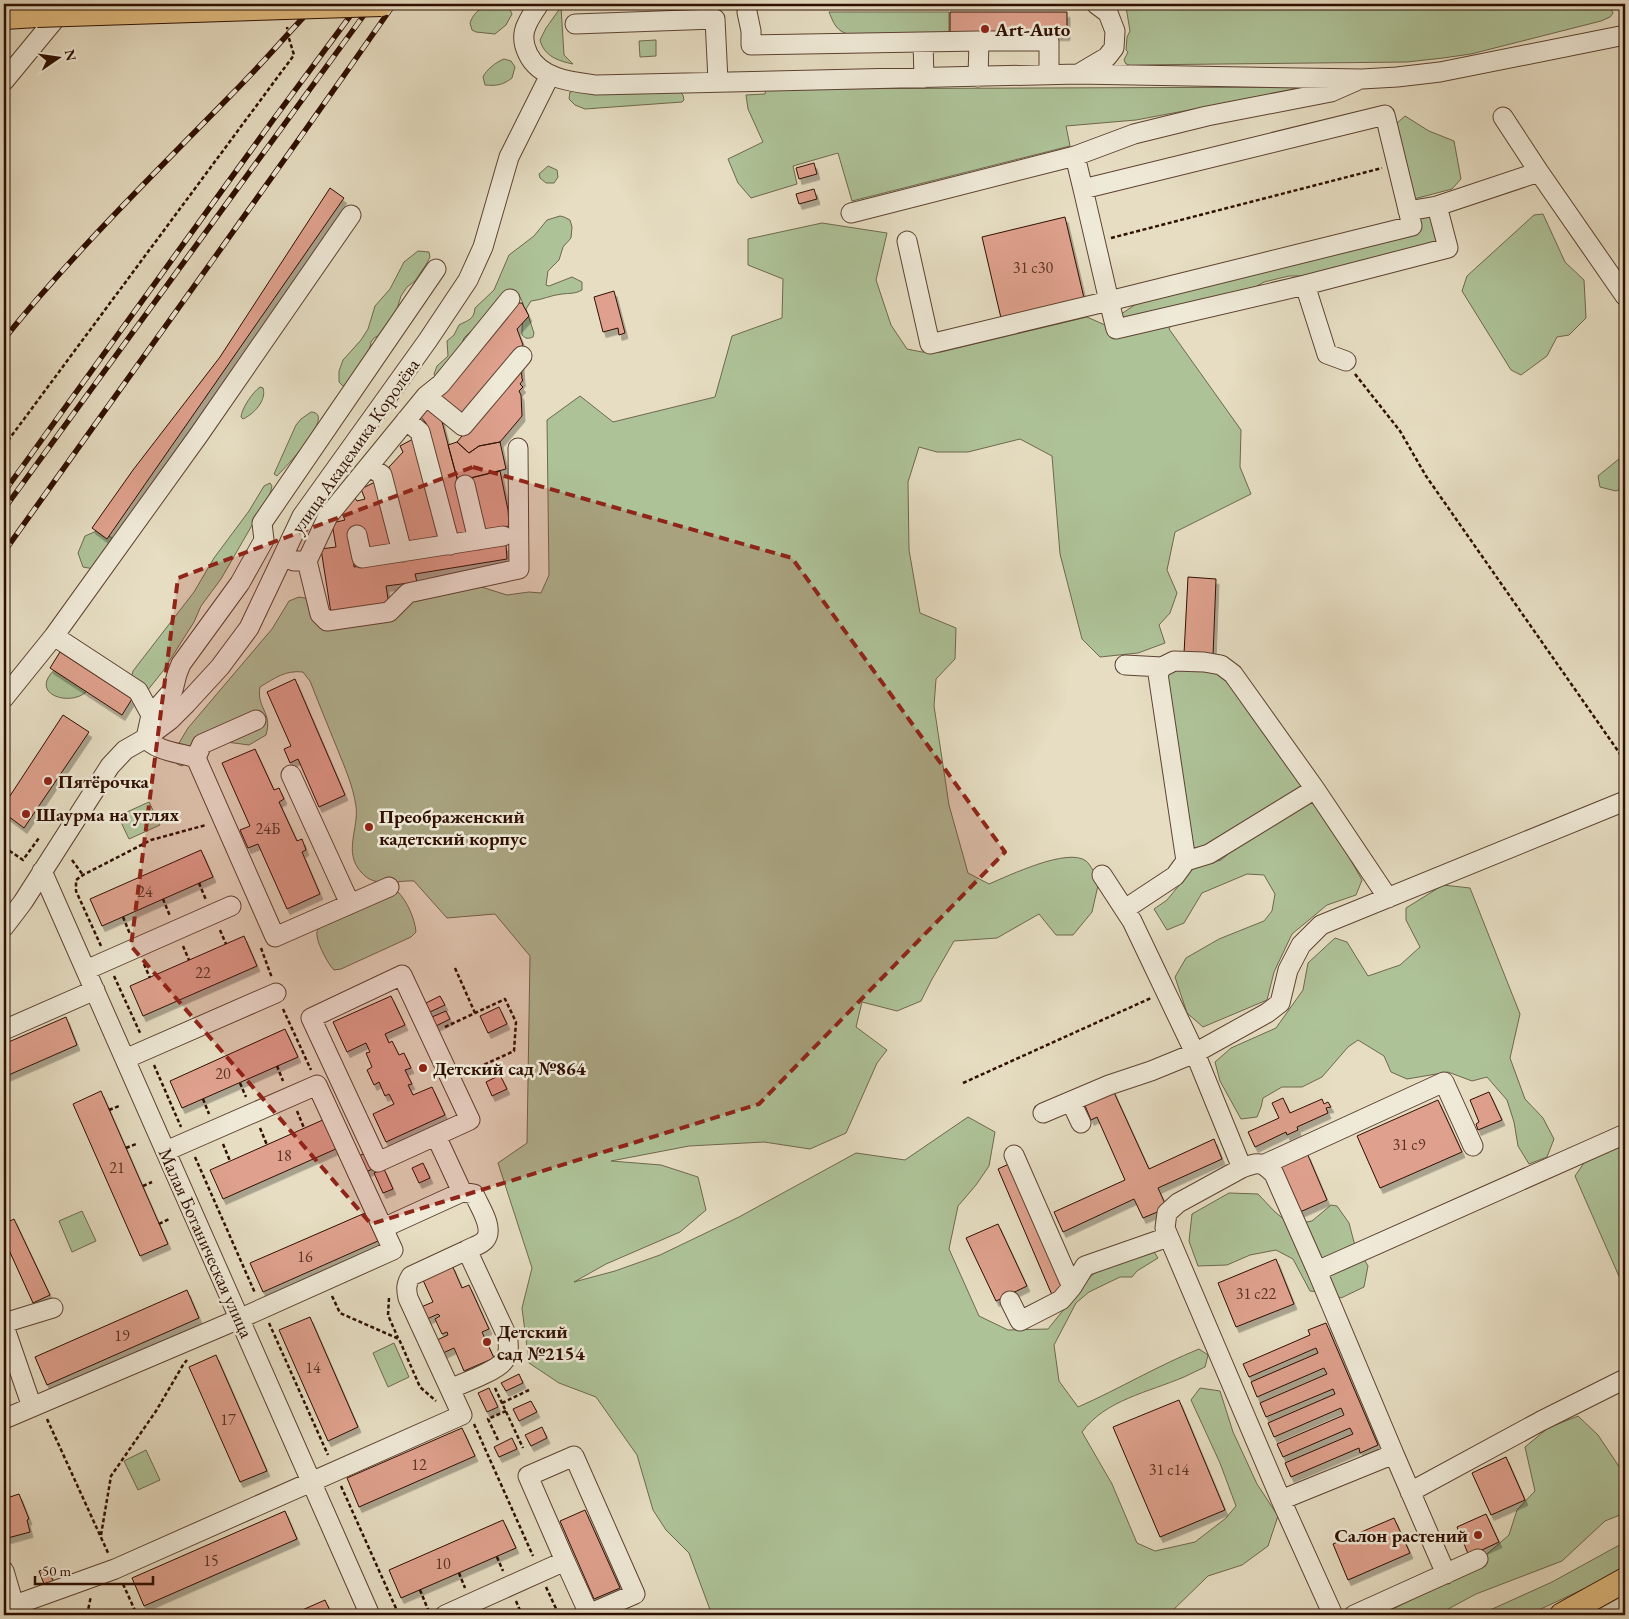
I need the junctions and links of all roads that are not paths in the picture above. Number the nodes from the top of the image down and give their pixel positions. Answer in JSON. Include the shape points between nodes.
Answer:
{"nodes":[{"id":1,"x":68,"y":4,"type":"edge"},
{"id":2,"x":381,"y":4,"type":"edge"},
{"id":3,"x":539,"y":4,"type":"edge"},
{"id":4,"x":1096,"y":4,"type":"edge"},
{"id":5,"x":747,"y":12,"type":"dead end"},
{"id":6,"x":4,"y":17,"type":"edge"},
{"id":7,"x":574,"y":24,"type":"dead end"},
{"id":8,"x":1625,"y":35,"type":"edge"},
{"id":9,"x":979,"y":41,"type":"junction"},
{"id":10,"x":923,"y":42,"type":"junction"},
{"id":11,"x":1078,"y":74,"type":"junction"},
{"id":12,"x":550,"y":75,"type":"junction"},
{"id":13,"x":1049,"y":75,"type":"junction"},
{"id":14,"x":978,"y":77,"type":"junction"},
{"id":15,"x":924,"y":78,"type":"junction"},
{"id":16,"x":1362,"y":79,"type":"junction"},
{"id":17,"x":4,"y":81,"type":"edge"},
{"id":18,"x":718,"y":81,"type":"junction"},
{"id":19,"x":1503,"y":117,"type":"dead end"},
{"id":20,"x":1075,"y":156,"type":"junction"},
{"id":21,"x":1539,"y":172,"type":"junction"},
{"id":22,"x":1083,"y":189,"type":"junction"},
{"id":23,"x":1438,"y":206,"type":"junction"},
{"id":24,"x":1408,"y":211,"type":"junction"},
{"id":25,"x":852,"y":214,"type":"dead end"},
{"id":26,"x":351,"y":215,"type":"dead end"},
{"id":27,"x":907,"y":241,"type":"dead end"},
{"id":28,"x":436,"y":269,"type":"dead end"},
{"id":29,"x":1305,"y":285,"type":"junction"},
{"id":30,"x":1625,"y":296,"type":"edge"},
{"id":31,"x":510,"y":299,"type":"dead end"},
{"id":32,"x":1109,"y":301,"type":"junction"},
{"id":33,"x":522,"y":356,"type":"dead end"},
{"id":34,"x":1346,"y":361,"type":"road end"},
{"id":35,"x":426,"y":396,"type":"junction"},
{"id":36,"x":406,"y":420,"type":"junction"},
{"id":37,"x":518,"y":448,"type":"dead end"},
{"id":38,"x":369,"y":466,"type":"junction"},
{"id":39,"x":465,"y":485,"type":"dead end"},
{"id":40,"x":357,"y":535,"type":"dead end"},
{"id":41,"x":503,"y":536,"type":"dead end"},
{"id":42,"x":478,"y":540,"type":"junction"},
{"id":43,"x":450,"y":544,"type":"junction"},
{"id":44,"x":402,"y":552,"type":"junction"},
{"id":45,"x":307,"y":561,"type":"junction"},
{"id":46,"x":280,"y":562,"type":"junction"},
{"id":47,"x":54,"y":636,"type":"junction"},
{"id":48,"x":1125,"y":665,"type":"dead end"},
{"id":49,"x":1162,"y":668,"type":"junction"},
{"id":50,"x":4,"y":698,"type":"edge"},
{"id":51,"x":151,"y":715,"type":"junction"},
{"id":52,"x":256,"y":720,"type":"dead end"},
{"id":53,"x":146,"y":738,"type":"junction"},
{"id":54,"x":196,"y":758,"type":"junction"},
{"id":55,"x":290,"y":775,"type":"dead end"},
{"id":56,"x":1315,"y":789,"type":"junction"},
{"id":57,"x":1625,"y":801,"type":"edge"},
{"id":58,"x":1186,"y":861,"type":"junction"},
{"id":59,"x":42,"y":871,"type":"junction"},
{"id":60,"x":1102,"y":875,"type":"dead end"},
{"id":61,"x":389,"y":886,"type":"dead end"},
{"id":62,"x":1388,"y":898,"type":"junction"},
{"id":63,"x":350,"y":904,"type":"junction"},
{"id":64,"x":231,"y":906,"type":"dead end"},
{"id":65,"x":1125,"y":909,"type":"junction"},
{"id":66,"x":4,"y":928,"type":"edge"},
{"id":67,"x":86,"y":970,"type":"junction"},
{"id":68,"x":95,"y":990,"type":"junction"},
{"id":69,"x":276,"y":993,"type":"road end"},
{"id":70,"x":4,"y":1030,"type":"edge"},
{"id":71,"x":1195,"y":1053,"type":"junction"},
{"id":72,"x":125,"y":1059,"type":"junction"},
{"id":73,"x":1071,"y":1102,"type":"junction"},
{"id":74,"x":1043,"y":1113,"type":"dead end"},
{"id":75,"x":1081,"y":1123,"type":"dead end"},
{"id":76,"x":1625,"y":1134,"type":"edge"},
{"id":77,"x":436,"y":1136,"type":"junction"},
{"id":78,"x":1473,"y":1146,"type":"dead end"},
{"id":79,"x":166,"y":1151,"type":"junction"},
{"id":80,"x":1014,"y":1155,"type":"dead end"},
{"id":81,"x":1265,"y":1164,"type":"junction"},
{"id":82,"x":1242,"y":1168,"type":"junction"},
{"id":83,"x":462,"y":1192,"type":"junction"},
{"id":84,"x":383,"y":1228,"type":"junction"},
{"id":85,"x":1168,"y":1237,"type":"junction"},
{"id":86,"x":466,"y":1250,"type":"junction"},
{"id":87,"x":1317,"y":1271,"type":"junction"},
{"id":88,"x":1072,"y":1287,"type":"junction"},
{"id":89,"x":1010,"y":1301,"type":"dead end"},
{"id":90,"x":52,"y":1308,"type":"dead end"},
{"id":91,"x":239,"y":1319,"type":"junction"},
{"id":92,"x":4,"y":1324,"type":"edge"},
{"id":93,"x":1625,"y":1379,"type":"edge"},
{"id":94,"x":450,"y":1389,"type":"junction"},
{"id":95,"x":36,"y":1406,"type":"junction"},
{"id":96,"x":4,"y":1419,"type":"edge"},
{"id":97,"x":1394,"y":1454,"type":"junction"},
{"id":98,"x":311,"y":1482,"type":"junction"},
{"id":99,"x":1410,"y":1492,"type":"junction"},
{"id":100,"x":1281,"y":1500,"type":"junction"},
{"id":101,"x":1478,"y":1559,"type":"dead end"},
{"id":102,"x":565,"y":1560,"type":"junction"},
{"id":103,"x":4,"y":1571,"type":"edge"},
{"id":104,"x":1446,"y":1574,"type":"junction"},
{"id":105,"x":1625,"y":1580,"type":"edge"},
{"id":106,"x":9,"y":1607,"type":"edge"},
{"id":107,"x":370,"y":1615,"type":"edge"},
{"id":108,"x":445,"y":1615,"type":"edge"},
{"id":109,"x":1333,"y":1615,"type":"edge"},
{"id":110,"x":1354,"y":1615,"type":"edge"},
{"id":111,"x":1562,"y":1615,"type":"edge"}],
"edges":[{"from":1,"to":17,"type":"street"},
{"from":2,"to":6,"type":"main road","bridge":true},
{"from":3,"to":12,"type":"street","via":[[527,22],[524,47],[538,67]]},
{"from":4,"to":11,"type":"street","via":[[1108,13],[1115,31],[1114,48],[1107,57]]},
{"from":5,"to":10,"type":"street","via":[[751,45]]},
{"from":7,"to":18,"type":"street","via":[[716,19]]},
{"from":8,"to":16,"type":"street","via":[[1440,72]]},
{"from":9,"to":10,"type":"street"},
{"from":9,"to":13,"type":"street","via":[[1049,41]]},
{"from":9,"to":14,"type":"street"},
{"from":10,"to":15,"type":"street"},
{"from":11,"to":13,"type":"street"},
{"from":11,"to":16,"type":"street"},
{"from":12,"to":18,"type":"street","via":[[575,83],[596,85]]},
{"from":12,"to":46,"type":"street","name":"улица Академика Королёва","via":[[509,157],[483,247],[468,280],[302,516]]},
{"from":13,"to":14,"type":"street"},
{"from":14,"to":15,"type":"street"},
{"from":15,"to":18,"type":"street"},
{"from":16,"to":20,"type":"street","via":[[1331,92],[1134,134]]},
{"from":19,"to":21,"type":"street"},
{"from":20,"to":22,"type":"street"},
{"from":20,"to":25,"type":"street"},
{"from":21,"to":23,"type":"street"},
{"from":21,"to":30,"type":"street"},
{"from":22,"to":24,"type":"street","via":[[1385,115]]},
{"from":22,"to":32,"type":"street"},
{"from":23,"to":24,"type":"street"},
{"from":23,"to":29,"type":"street","via":[[1448,248]]},
{"from":24,"to":32,"type":"street","via":[[1412,226]]},
{"from":26,"to":47,"type":"street"},
{"from":27,"to":32,"type":"street","via":[[930,344]]},
{"from":28,"to":51,"type":"street","via":[[262,523],[264,540],[240,582],[182,664],[173,690]]},
{"from":29,"to":32,"type":"street","via":[[1116,329]]},
{"from":29,"to":34,"type":"street","via":[[1327,354]]},
{"from":31,"to":35,"type":"street","via":[[442,384]]},
{"from":33,"to":35,"type":"street","via":[[463,426]]},
{"from":35,"to":36,"type":"street"},
{"from":36,"to":38,"type":"street"},
{"from":36,"to":43,"type":"street","via":[[420,432]]},
{"from":37,"to":45,"type":"street","via":[[519,570],[408,592],[389,612],[327,621],[320,614]]},
{"from":38,"to":44,"type":"street","via":[[382,475]]},
{"from":38,"to":45,"type":"street","via":[[328,516]]},
{"from":39,"to":42,"type":"street"},
{"from":40,"to":44,"type":"street","via":[[362,558]]},
{"from":41,"to":42,"type":"street"},
{"from":42,"to":43,"type":"street"},
{"from":43,"to":44,"type":"street"},
{"from":45,"to":46,"type":"street"},
{"from":46,"to":53,"type":"street","name":"улица Академика Королёва","via":[[255,616],[234,649],[186,704]]},
{"from":47,"to":50,"type":"street"},
{"from":47,"to":51,"type":"street","via":[[138,691]]},
{"from":48,"to":49,"type":"street"},
{"from":49,"to":56,"type":"street","via":[[1174,662],[1204,662],[1221,665],[1233,674]]},
{"from":49,"to":58,"type":"street","via":[[1158,674]]},
{"from":51,"to":53,"type":"street"},
{"from":52,"to":54,"type":"street","via":[[202,744]]},
{"from":53,"to":54,"type":"street","via":[[156,747]]},
{"from":53,"to":59,"type":"street","name":"улица Академика Королёва","via":[[125,750],[110,766]]},
{"from":54,"to":63,"type":"street","via":[[275,937]]},
{"from":55,"to":63,"type":"street"},
{"from":56,"to":58,"type":"street","via":[[1209,854]]},
{"from":56,"to":62,"type":"street"},
{"from":57,"to":62,"type":"street"},
{"from":58,"to":65,"type":"street","via":[[1175,876]]},
{"from":59,"to":66,"type":"street","name":"улица Академика Королёва"},
{"from":59,"to":67,"type":"street","name":"Малая Ботаническая улица"},
{"from":60,"to":65,"type":"street"},
{"from":61,"to":63,"type":"street"},
{"from":62,"to":71,"type":"street","via":[[1321,925],[1301,944],[1288,970],[1280,1003],[1268,1013]]},
{"from":64,"to":67,"type":"street"},
{"from":65,"to":71,"type":"street"},
{"from":67,"to":68,"type":"street","name":"Малая Ботаническая улица"},
{"from":68,"to":70,"type":"street"},
{"from":68,"to":72,"type":"street","name":"Малая Ботаническая улица"},
{"from":69,"to":72,"type":"street"},
{"from":71,"to":73,"type":"street"},
{"from":71,"to":82,"type":"street"},
{"from":72,"to":79,"type":"street","name":"Малая Ботаническая улица"},
{"from":73,"to":74,"type":"street"},
{"from":73,"to":75,"type":"street"},
{"from":76,"to":87,"type":"street"},
{"from":77,"to":77,"type":"street","via":[[470,1120],[402,975],[311,1018],[378,1162]]},
{"from":77,"to":83,"type":"street"},
{"from":78,"to":81,"type":"street","via":[[1444,1082]]},
{"from":79,"to":84,"type":"street","via":[[317,1085]]},
{"from":79,"to":91,"type":"street","name":"Малая Ботаническая улица"},
{"from":80,"to":88,"type":"street"},
{"from":81,"to":82,"type":"street","via":[[1256,1163]]},
{"from":81,"to":87,"type":"street","via":[[1274,1174]]},
{"from":82,"to":85,"type":"street","via":[[1178,1203],[1167,1213],[1165,1228]]},
{"from":83,"to":84,"type":"street"},
{"from":83,"to":86,"type":"street","via":[[474,1194],[488,1227],[485,1240]]},
{"from":84,"to":91,"type":"street","via":[[393,1250]]},
{"from":85,"to":88,"type":"street","via":[[1085,1266]]},
{"from":85,"to":100,"type":"street"},
{"from":86,"to":94,"type":"street","via":[[506,1336],[508,1354],[497,1367]]},
{"from":86,"to":94,"type":"street","via":[[411,1276],[406,1291]]},
{"from":87,"to":97,"type":"street"},
{"from":88,"to":89,"type":"street","via":[[1061,1300],[1020,1321]]},
{"from":90,"to":92,"type":"street"},
{"from":91,"to":95,"type":"street"},
{"from":91,"to":98,"type":"street","name":"Малая Ботаническая улица"},
{"from":92,"to":95,"type":"street"},
{"from":93,"to":99,"type":"street"},
{"from":94,"to":98,"type":"street","via":[[462,1415]]},
{"from":95,"to":96,"type":"street"},
{"from":97,"to":99,"type":"street"},
{"from":97,"to":100,"type":"street"},
{"from":98,"to":106,"type":"street","via":[[115,1569]]},
{"from":98,"to":107,"type":"street","name":"Малая Ботаническая улица"},
{"from":99,"to":104,"type":"street"},
{"from":100,"to":109,"type":"street"},
{"from":101,"to":104,"type":"street"},
{"from":102,"to":102,"type":"street","via":[[528,1476],[574,1456],[635,1594],[589,1614]]},
{"from":102,"to":108,"type":"street"},
{"from":103,"to":106,"type":"street"},
{"from":104,"to":110,"type":"street"},
{"from":105,"to":111,"type":"main road"}]}
